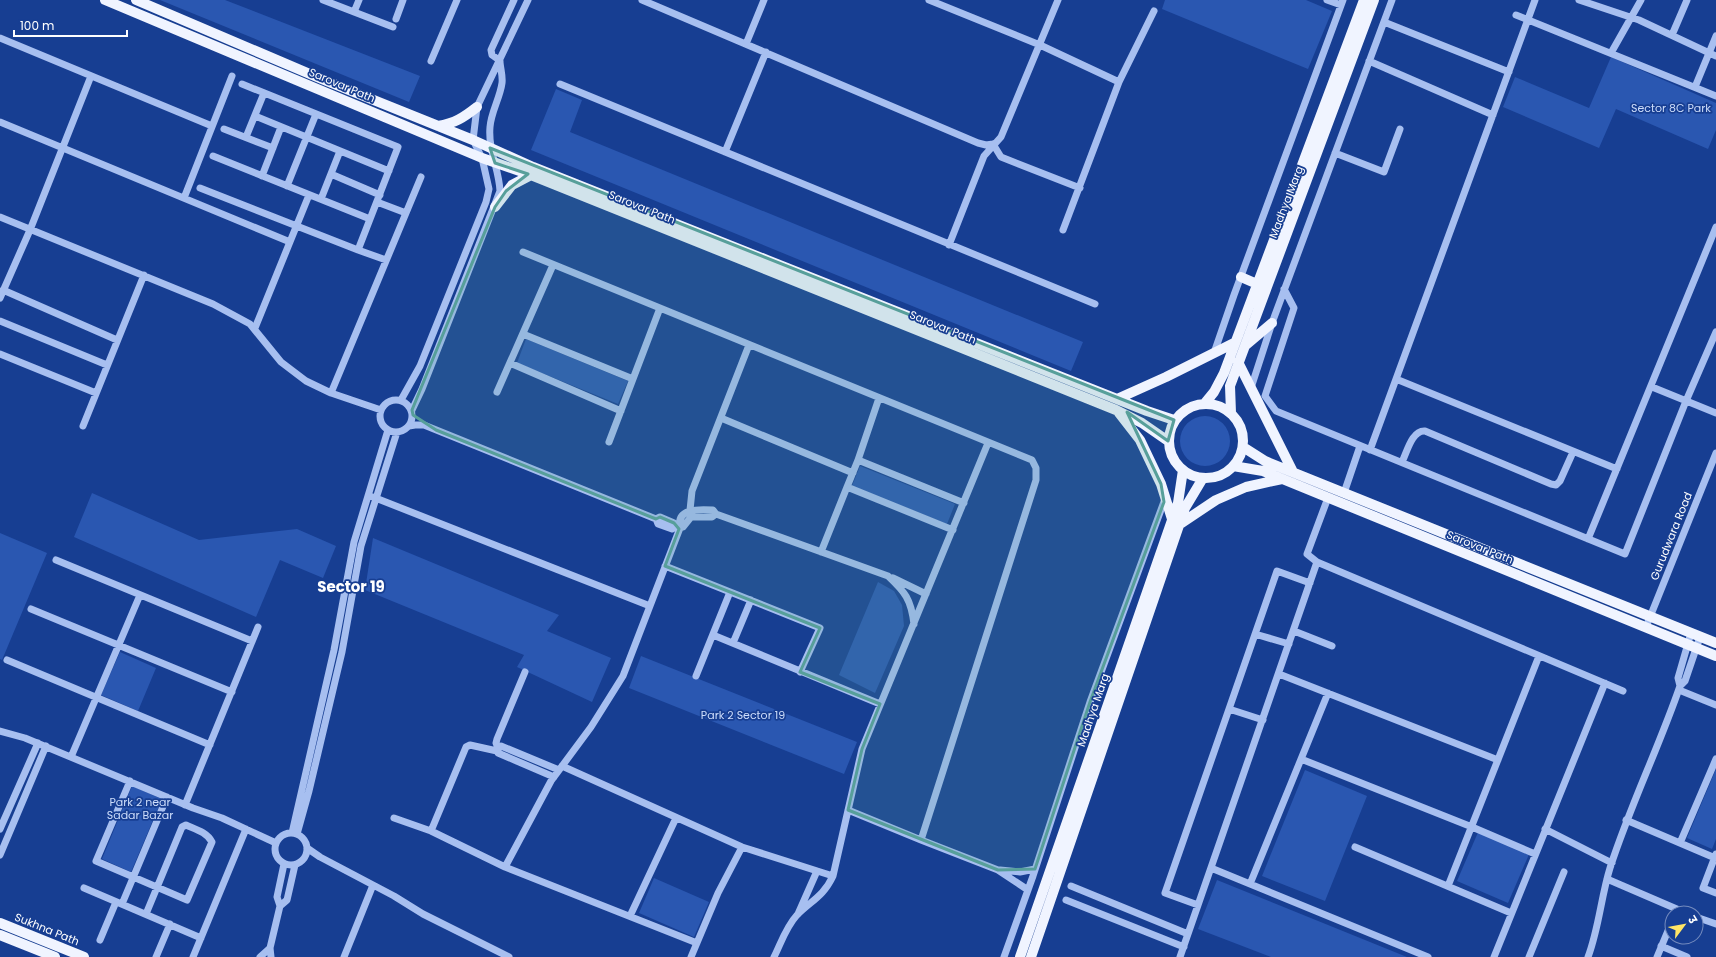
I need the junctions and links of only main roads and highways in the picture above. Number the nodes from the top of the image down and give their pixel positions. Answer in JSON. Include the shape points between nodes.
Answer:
{"nodes":[{"id":1,"x":105,"y":0,"type":"edge"},
{"id":2,"x":136,"y":0,"type":"edge"},
{"id":3,"x":1364,"y":0,"type":"edge"},
{"id":4,"x":1374,"y":0,"type":"edge"},
{"id":5,"x":477,"y":107,"type":"road end"},
{"id":6,"x":436,"y":126,"type":"junction"},
{"id":7,"x":531,"y":175,"type":"junction"},
{"id":8,"x":495,"y":207,"type":"road end"},
{"id":9,"x":1241,"y":277,"type":"road end"},
{"id":10,"x":1257,"y":284,"type":"junction"},
{"id":11,"x":1272,"y":323,"type":"road end"},
{"id":12,"x":1239,"y":345,"type":"junction"},
{"id":13,"x":1238,"y":362,"type":"junction"},
{"id":14,"x":1117,"y":399,"type":"junction"},
{"id":15,"x":1205,"y":403,"type":"junction"},
{"id":16,"x":1116,"y":410,"type":"junction"},
{"id":17,"x":1231,"y":413,"type":"junction"},
{"id":18,"x":1174,"y":420,"type":"junction"},
{"id":19,"x":1168,"y":441,"type":"junction"},
{"id":20,"x":1242,"y":447,"type":"junction"},
{"id":21,"x":1233,"y":466,"type":"junction"},
{"id":22,"x":1183,"y":470,"type":"junction"},
{"id":23,"x":1293,"y":472,"type":"junction"},
{"id":24,"x":1203,"y":478,"type":"junction"},
{"id":25,"x":1282,"y":479,"type":"junction"},
{"id":26,"x":1176,"y":521,"type":"junction"},
{"id":27,"x":1716,"y":643,"type":"edge"},
{"id":28,"x":1716,"y":656,"type":"edge"},
{"id":29,"x":0,"y":923,"type":"edge"},
{"id":30,"x":0,"y":935,"type":"edge"},
{"id":31,"x":55,"y":957,"type":"edge"},
{"id":32,"x":84,"y":957,"type":"edge"},
{"id":33,"x":1020,"y":957,"type":"edge"},
{"id":34,"x":1031,"y":957,"type":"edge"}],
"edges":[{"from":1,"to":7,"type":"main road","name":"Sarovar Path","via":[[482,158]]},
{"from":2,"to":6,"type":"main road","name":"Sarovar Path"},
{"from":3,"to":10,"type":"main road","name":"Madhya Marg"},
{"from":4,"to":12,"type":"main road","name":"Madhya Marg"},
{"from":5,"to":6,"type":"main road","via":[[452,124]]},
{"from":6,"to":14,"type":"main road","name":"Sarovar Path"},
{"from":7,"to":8,"type":"main road","via":[[512,185]]},
{"from":7,"to":16,"type":"main road","name":"Sarovar Path"},
{"from":9,"to":10,"type":"main road"},
{"from":10,"to":12,"type":"main road","name":"Madhya Marg"},
{"from":11,"to":12,"type":"main road"},
{"from":12,"to":13,"type":"main road","name":"Madhya Marg"},
{"from":12,"to":14,"type":"main road","via":[[1214,353]]},
{"from":12,"to":15,"type":"main road","name":"Madhya Marg","via":[[1214,392]]},
{"from":13,"to":17,"type":"main road","name":"Madhya Marg","via":[[1230,386]]},
{"from":13,"to":23,"type":"main road"},
{"from":14,"to":18,"type":"main road","name":"Sarovar Path"},
{"from":15,"to":17,"type":"main road","via":[[1214,404]]},
{"from":15,"to":18,"type":"main road","via":[[1183,410]]},
{"from":16,"to":19,"type":"main road","name":"Sarovar Path","via":[[1142,423]]},
{"from":16,"to":26,"type":"main road","via":[[1140,440]]},
{"from":17,"to":20,"type":"main road","via":[[1242,431]]},
{"from":18,"to":19,"type":"main road"},
{"from":19,"to":22,"type":"main road","via":[[1172,458]]},
{"from":20,"to":21,"type":"main road"},
{"from":20,"to":23,"type":"main road","name":"Sarovar Path","via":[[1265,461]]},
{"from":21,"to":24,"type":"main road","via":[[1218,476]]},
{"from":21,"to":25,"type":"main road","name":"Sarovar Path","via":[[1263,471]]},
{"from":22,"to":24,"type":"main road"},
{"from":22,"to":26,"type":"main road","name":"Madhya Marg"},
{"from":23,"to":27,"type":"main road","name":"Sarovar Path"},
{"from":24,"to":26,"type":"main road","name":"Madhya Marg"},
{"from":25,"to":26,"type":"main road","via":[[1246,487]]},
{"from":25,"to":28,"type":"main road","name":"Sarovar Path"},
{"from":26,"to":33,"type":"main road","name":"Madhya Marg"},
{"from":26,"to":34,"type":"main road","name":"Madhya Marg"},
{"from":29,"to":32,"type":"main road","name":"Sukhna Path"},
{"from":30,"to":31,"type":"main road","name":"Sukhna Path"}]}
